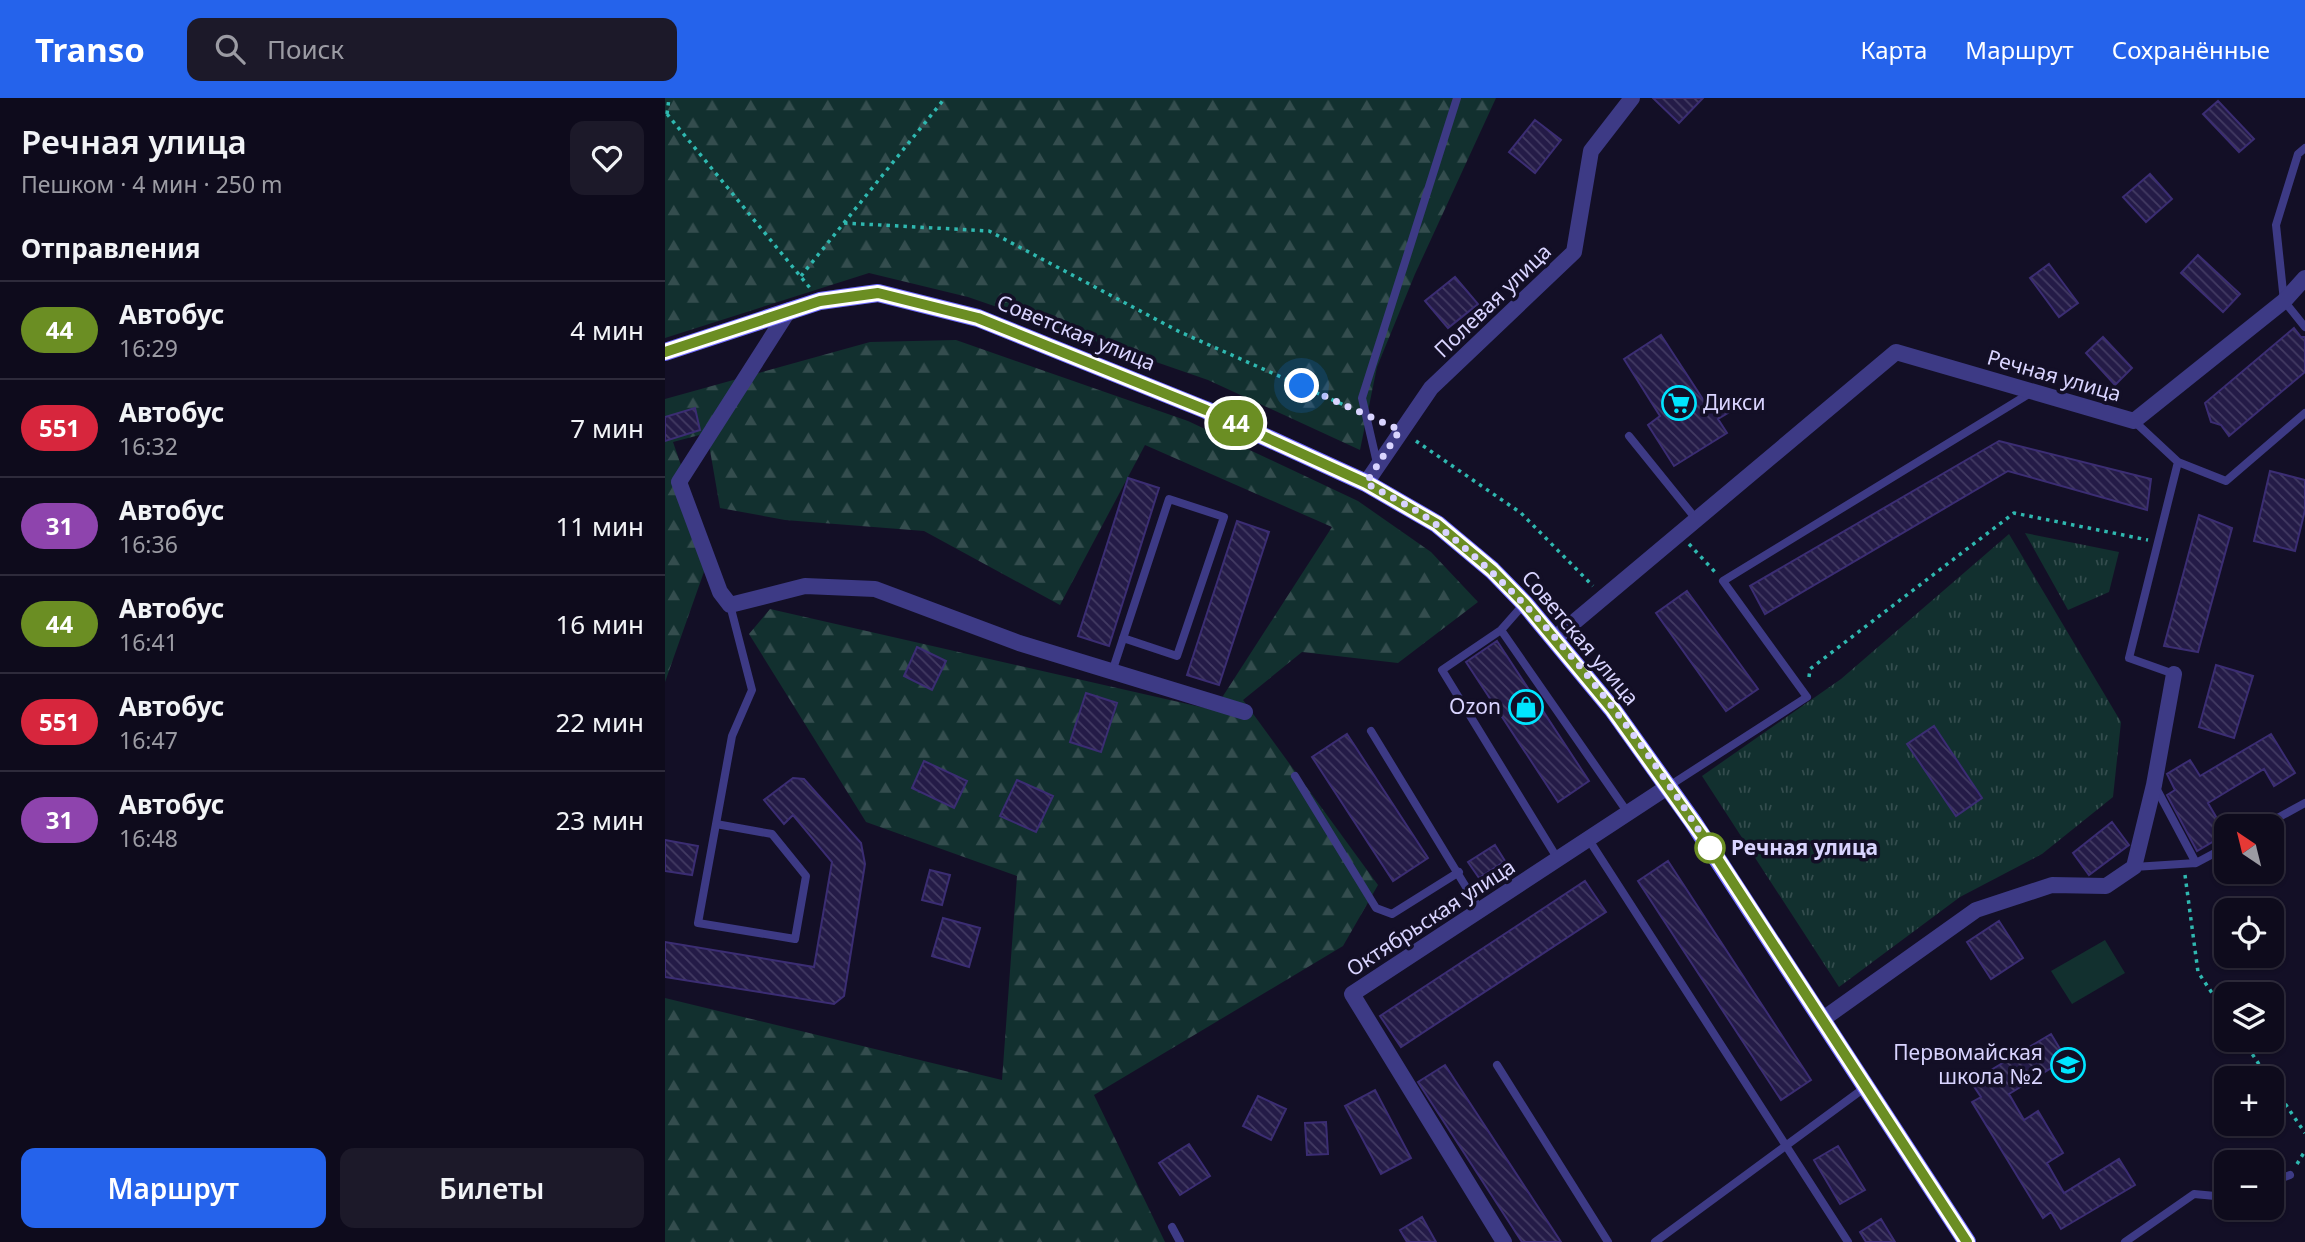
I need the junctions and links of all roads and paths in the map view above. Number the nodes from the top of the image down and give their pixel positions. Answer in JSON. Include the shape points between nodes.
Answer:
{"nodes":[{"id":1,"x":670,"y":98,"type":"edge"},
{"id":2,"x":945,"y":98,"type":"edge"},
{"id":3,"x":1457,"y":98,"type":"edge"},
{"id":4,"x":1632,"y":98,"type":"edge"},
{"id":5,"x":666,"y":115,"type":"edge"},
{"id":6,"x":2305,"y":148,"type":"edge"},
{"id":7,"x":844,"y":223,"type":"junction"},
{"id":8,"x":801,"y":276,"type":"junction"},
{"id":9,"x":2305,"y":278,"type":"edge"},
{"id":10,"x":820,"y":301,"type":"junction"},
{"id":11,"x":2284,"y":302,"type":"junction"},
{"id":12,"x":789,"y":310,"type":"junction"},
{"id":13,"x":2305,"y":327,"type":"edge"},
{"id":14,"x":665,"y":352,"type":"edge"},
{"id":15,"x":2032,"y":392,"type":"junction"},
{"id":16,"x":2305,"y":413,"type":"edge"},
{"id":17,"x":1363,"y":414,"type":"dead end"},
{"id":18,"x":2134,"y":421,"type":"junction"},
{"id":19,"x":1400,"y":430,"type":"junction"},
{"id":20,"x":1629,"y":436,"type":"dead end"},
{"id":21,"x":2178,"y":462,"type":"junction"},
{"id":22,"x":1378,"y":466,"type":"junction"},
{"id":23,"x":1366,"y":483,"type":"junction"},
{"id":24,"x":1696,"y":519,"type":"junction"},
{"id":25,"x":1679,"y":532,"type":"junction"},
{"id":26,"x":2160,"y":543,"type":"junction"},
{"id":27,"x":1723,"y":581,"type":"junction"},
{"id":28,"x":1603,"y":596,"type":"junction"},
{"id":29,"x":1525,"y":604,"type":"junction"},
{"id":30,"x":730,"y":605,"type":"junction"},
{"id":31,"x":1501,"y":630,"type":"junction"},
{"id":32,"x":1123,"y":638,"type":"junction"},
{"id":33,"x":1554,"y":639,"type":"junction"},
{"id":34,"x":1112,"y":672,"type":"junction"},
{"id":35,"x":2173,"y":674,"type":"joint"},
{"id":36,"x":1807,"y":697,"type":"junction"},
{"id":37,"x":1245,"y":712,"type":"dead end"},
{"id":38,"x":1371,"y":731,"type":"dead end"},
{"id":39,"x":1295,"y":776,"type":"dead end"},
{"id":40,"x":2154,"y":785,"type":"junction"},
{"id":41,"x":1669,"y":786,"type":"junction"},
{"id":42,"x":2305,"y":803,"type":"edge"},
{"id":43,"x":1628,"y":813,"type":"junction"},
{"id":44,"x":2284,"y":814,"type":"edge"},
{"id":45,"x":716,"y":824,"type":"junction"},
{"id":46,"x":1589,"y":840,"type":"junction"},
{"id":47,"x":2214,"y":853,"type":"edge"},
{"id":48,"x":1559,"y":861,"type":"junction"},
{"id":49,"x":2183,"y":863,"type":"junction"},
{"id":50,"x":2196,"y":863,"type":"junction"},
{"id":51,"x":2134,"y":867,"type":"junction"},
{"id":52,"x":1459,"y":872,"type":"junction"},
{"id":53,"x":1480,"y":910,"type":"junction"},
{"id":54,"x":2214,"y":996,"type":"edge"},
{"id":55,"x":1823,"y":1019,"type":"junction"},
{"id":56,"x":1497,"y":1065,"type":"dead end"},
{"id":57,"x":1867,"y":1086,"type":"junction"},
{"id":58,"x":2284,"y":1102,"type":"edge"},
{"id":59,"x":2305,"y":1133,"type":"edge"},
{"id":60,"x":1785,"y":1145,"type":"junction"},
{"id":61,"x":2290,"y":1175,"type":"dead end"},
{"id":62,"x":2284,"y":1177,"type":"edge"},
{"id":63,"x":2214,"y":1196,"type":"edge"},
{"id":64,"x":1172,"y":1227,"type":"dead end"},
{"id":65,"x":1180,"y":1242,"type":"edge"},
{"id":66,"x":1504,"y":1242,"type":"edge"},
{"id":67,"x":1608,"y":1242,"type":"edge"},
{"id":68,"x":1655,"y":1242,"type":"edge"},
{"id":69,"x":1848,"y":1242,"type":"edge"},
{"id":70,"x":1967,"y":1242,"type":"edge"},
{"id":71,"x":2125,"y":1242,"type":"edge"}],
"edges":[{"from":1,"to":5,"type":"path"},
{"from":2,"to":7,"type":"path"},
{"from":3,"to":22,"type":"lane","via":[[1363,398]]},
{"from":4,"to":19,"type":"street","name":"Полевая улица","via":[[1591,151],[1574,252],[1431,388]]},
{"from":5,"to":8,"type":"path"},
{"from":6,"to":11,"type":"lane","via":[[2298,154],[2276,225]]},
{"from":7,"to":8,"type":"path"},
{"from":7,"to":17,"type":"path","via":[[989,231],[1180,331]]},
{"from":8,"to":10,"type":"path"},
{"from":9,"to":11,"type":"street","name":"Речная улица"},
{"from":10,"to":12,"type":"main road","name":"Советская улица"},
{"from":10,"to":23,"type":"main road","name":"Советская улица","via":[[878,293],[978,318],[1206,410]]},
{"from":11,"to":13,"type":"lane"},
{"from":11,"to":18,"type":"street","name":"Речная улица"},
{"from":12,"to":14,"type":"main road","name":"Советская улица"},
{"from":12,"to":30,"type":"street","via":[[679,482],[720,592]]},
{"from":15,"to":18,"type":"street","name":"Речная улица"},
{"from":15,"to":24,"type":"street","name":"Речная улица","via":[[1896,352]]},
{"from":15,"to":27,"type":"lane"},
{"from":16,"to":21,"type":"lane","via":[[2226,481]]},
{"from":18,"to":21,"type":"lane"},
{"from":19,"to":22,"type":"street","name":"Полевая улица"},
{"from":19,"to":28,"type":"path","via":[[1521,513]]},
{"from":20,"to":24,"type":"lane"},
{"from":21,"to":26,"type":"lane"},
{"from":22,"to":23,"type":"street","name":"Полевая улица"},
{"from":23,"to":29,"type":"main road","name":"Советская улица","via":[[1437,524]]},
{"from":24,"to":25,"type":"street","name":"Речная улица"},
{"from":25,"to":27,"type":"path"},
{"from":25,"to":28,"type":"street","name":"Речная улица"},
{"from":26,"to":35,"type":"lane","via":[[2129,658]]},
{"from":26,"to":36,"type":"path","via":[[2014,513],[1810,669]]},
{"from":27,"to":36,"type":"lane"},
{"from":28,"to":33,"type":"street","name":"Речная улица"},
{"from":29,"to":31,"type":"lane"},
{"from":29,"to":33,"type":"main road","name":"Советская улица"},
{"from":30,"to":34,"type":"street","via":[[805,586],[875,589]]},
{"from":30,"to":45,"type":"lane","via":[[752,690],[732,736]]},
{"from":31,"to":43,"type":"lane"},
{"from":31,"to":48,"type":"lane","via":[[1442,670]]},
{"from":32,"to":32,"type":"lane","via":[[1177,656],[1224,517],[1169,499]]},
{"from":32,"to":34,"type":"lane"},
{"from":33,"to":41,"type":"main road","name":"Советская улица"},
{"from":34,"to":37,"type":"street"},
{"from":35,"to":40,"type":"street"},
{"from":36,"to":41,"type":"lane"},
{"from":38,"to":52,"type":"lane"},
{"from":39,"to":52,"type":"lane","via":[[1376,908],[1392,914]]},
{"from":40,"to":50,"type":"lane"},
{"from":40,"to":51,"type":"street"},
{"from":41,"to":43,"type":"street","name":"Октябрьская улица"},
{"from":41,"to":55,"type":"main road","name":"Советская улица"},
{"from":42,"to":44,"type":"lane"},
{"from":43,"to":46,"type":"street","name":"Октябрьская улица"},
{"from":45,"to":45,"type":"lane","via":[[698,923],[795,939],[806,876],[772,834]]},
{"from":46,"to":48,"type":"street","name":"Октябрьская улица"},
{"from":46,"to":60,"type":"lane"},
{"from":47,"to":50,"type":"lane"},
{"from":48,"to":53,"type":"street","name":"Октябрьская улица"},
{"from":49,"to":50,"type":"lane"},
{"from":49,"to":51,"type":"lane"},
{"from":49,"to":54,"type":"path","via":[[2198,972]]},
{"from":51,"to":55,"type":"street","via":[[2106,886],[2052,885],[1976,910]]},
{"from":52,"to":53,"type":"lane"},
{"from":53,"to":66,"type":"street","name":"Октябрьская улица","via":[[1352,994]]},
{"from":55,"to":57,"type":"main road","name":"Советская улица"},
{"from":56,"to":67,"type":"lane"},
{"from":57,"to":60,"type":"lane"},
{"from":57,"to":70,"type":"main road","name":"Советская улица"},
{"from":58,"to":59,"type":"path"},
{"from":60,"to":68,"type":"lane"},
{"from":60,"to":69,"type":"lane"},
{"from":61,"to":62,"type":"lane"},
{"from":63,"to":71,"type":"lane","via":[[2194,1194]]},
{"from":64,"to":65,"type":"lane"}]}
